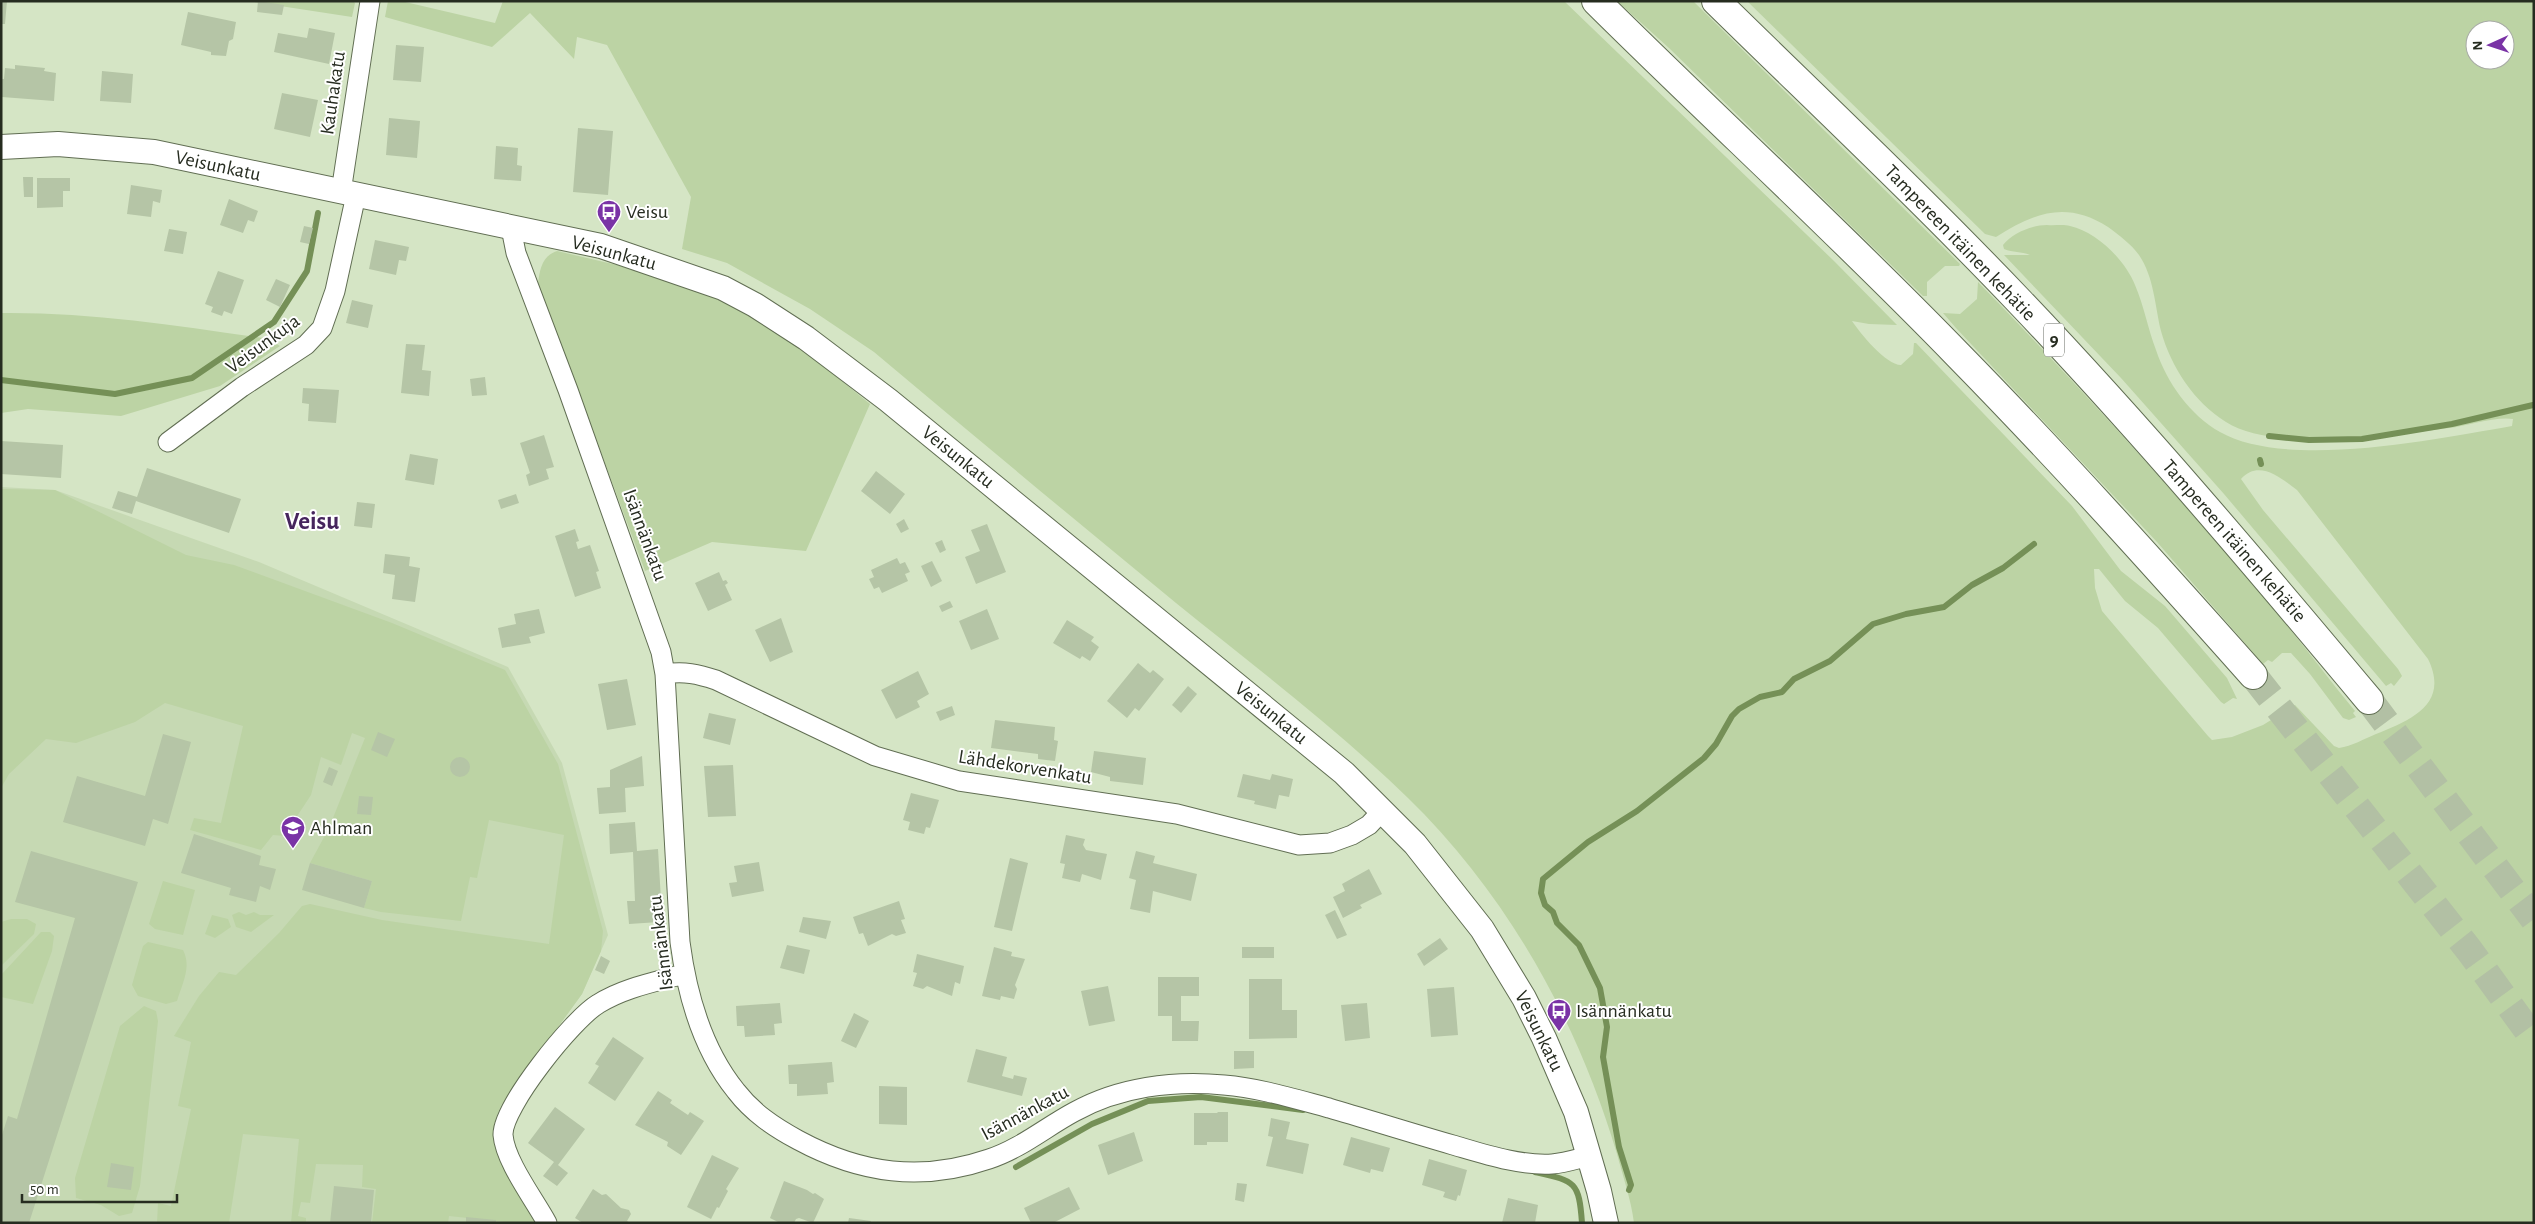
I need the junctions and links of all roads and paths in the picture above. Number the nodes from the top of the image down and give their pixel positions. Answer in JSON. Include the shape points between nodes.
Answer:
{"nodes":[{"id":1,"x":370,"y":1,"type":"edge"},
{"id":2,"x":1596,"y":1,"type":"edge"},
{"id":3,"x":1716,"y":1,"type":"edge"},
{"id":4,"x":1,"y":147,"type":"edge"},
{"id":5,"x":348,"y":193,"type":"junction"},
{"id":6,"x":510,"y":228,"type":"junction"},
{"id":7,"x":168,"y":442,"type":"dead end"},
{"id":8,"x":665,"y":674,"type":"junction"},
{"id":9,"x":2253,"y":675,"type":"tunnel mouth"},
{"id":10,"x":2370,"y":700,"type":"tunnel mouth"},
{"id":11,"x":1383,"y":810,"type":"junction"},
{"id":12,"x":684,"y":974,"type":"junction"},
{"id":13,"x":1589,"y":1156,"type":"junction"},
{"id":14,"x":548,"y":1223,"type":"edge"},
{"id":15,"x":1606,"y":1223,"type":"edge"}],
"edges":[{"from":1,"to":5,"type":"street","name":"Kauhakatu"},
{"from":2,"to":9,"type":"highway","via":[[1958,354],[2108,511]]},
{"from":3,"to":10,"type":"highway","name":"Tampereen itäinen kehätie","number":"9","via":[[2021,303],[2169,464]]},
{"from":4,"to":5,"type":"street","name":"Veisunkatu","via":[[58,144],[154,152]]},
{"from":5,"to":6,"type":"street","name":"Veisunkatu"},
{"from":5,"to":7,"type":"street","name":"Veisunkuja","via":[[334,291],[322,328],[306,345]]},
{"from":6,"to":8,"type":"street","name":"Isännänkatu","via":[[516,253],[642,594]]},
{"from":6,"to":11,"type":"street","name":"Veisunkatu","via":[[601,246],[692,276],[755,305],[806,338],[1092,566],[1344,773]]},
{"from":8,"to":11,"type":"street","name":"Lähdekorvenkatu","via":[[679,672],[703,676],[875,756],[966,783],[1177,814],[1299,845],[1330,843],[1352,835],[1369,826]]},
{"from":8,"to":12,"type":"street","name":"Isännänkatu"},
{"from":11,"to":13,"type":"street","name":"Veisunkatu","via":[[1456,893],[1524,998],[1557,1065]]},
{"from":12,"to":13,"type":"street","name":"Isännänkatu","via":[[712,1055],[750,1107],[768,1122],[812,1147],[864,1168],[906,1172],[957,1168],[992,1158],[1096,1100],[1144,1087],[1176,1084],[1226,1085],[1288,1097],[1497,1157],[1552,1164]]},
{"from":12,"to":14,"type":"street","via":[[616,994],[586,1012],[548,1056],[508,1116],[503,1133],[505,1144]]},
{"from":13,"to":15,"type":"street","name":"Veisunkatu"}]}
